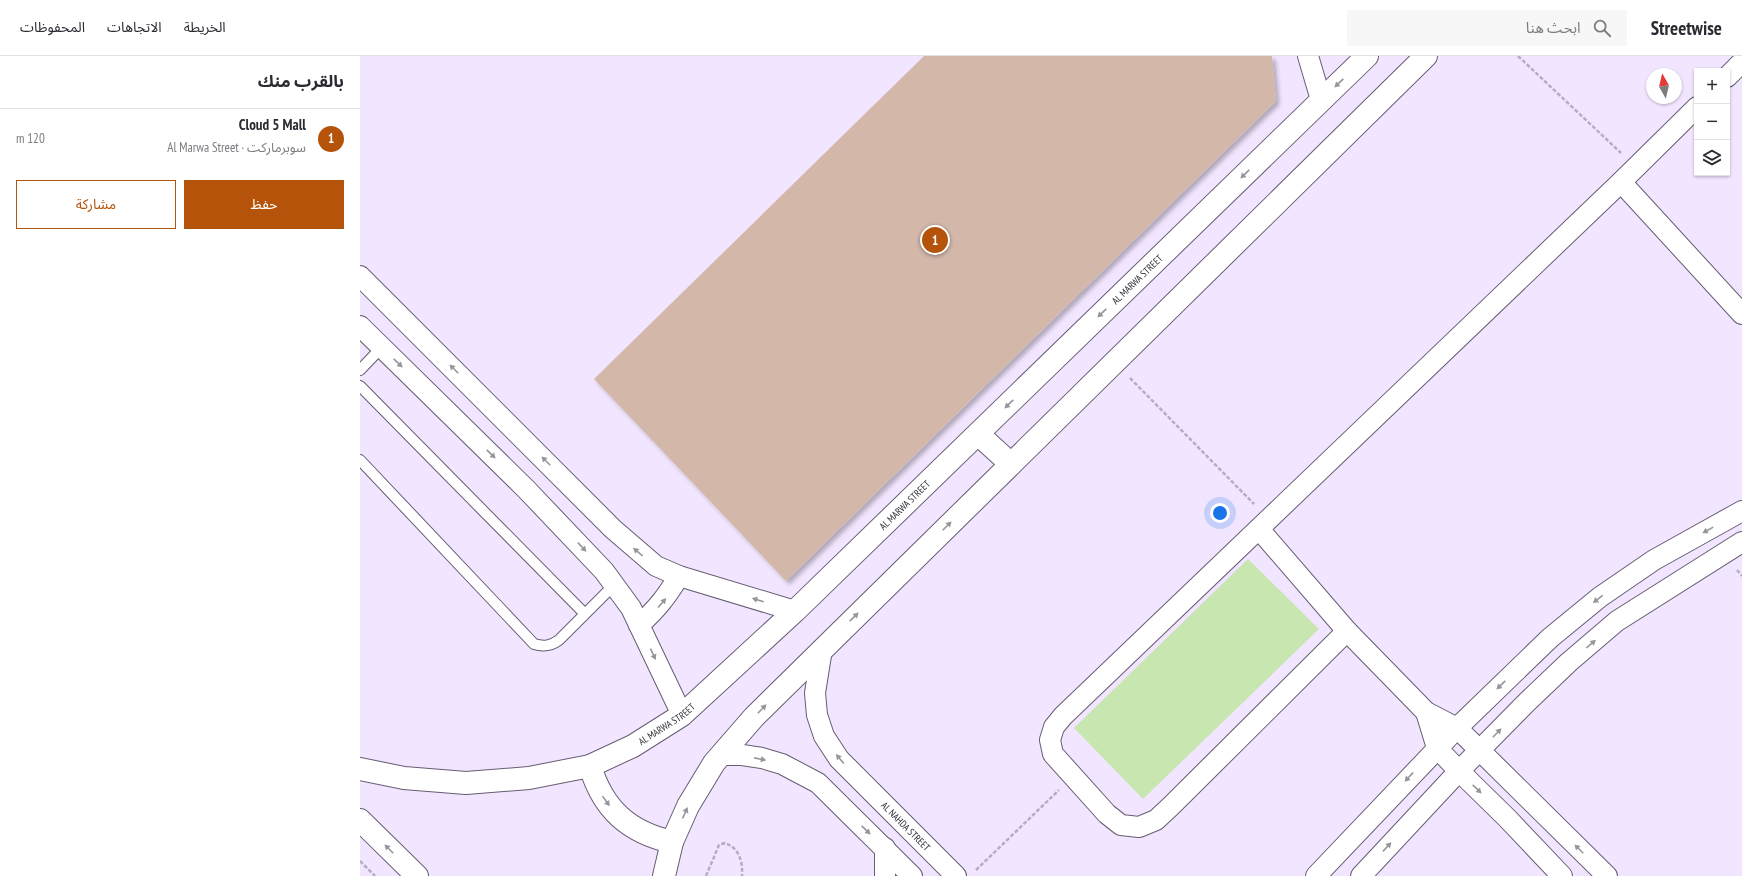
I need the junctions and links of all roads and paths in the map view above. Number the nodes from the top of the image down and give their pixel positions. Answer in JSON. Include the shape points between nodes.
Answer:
{"nodes":[{"id":1,"x":1308,"y":56,"type":"edge"},
{"id":2,"x":1366,"y":56,"type":"edge"},
{"id":3,"x":1426,"y":56,"type":"edge"},
{"id":4,"x":1518,"y":56,"type":"edge"},
{"id":5,"x":1742,"y":62,"type":"edge"},
{"id":6,"x":1730,"y":74,"type":"edge"},
{"id":7,"x":1321,"y":100,"type":"junction"},
{"id":8,"x":1694,"y":110,"type":"edge"},
{"id":9,"x":1636,"y":167,"type":"junction"},
{"id":10,"x":1621,"y":182,"type":"junction"},
{"id":11,"x":360,"y":276,"type":"edge"},
{"id":12,"x":1742,"y":314,"type":"edge"},
{"id":13,"x":360,"y":326,"type":"edge"},
{"id":14,"x":382,"y":347,"type":"junction"},
{"id":15,"x":1114,"y":362,"type":"junction"},
{"id":16,"x":360,"y":370,"type":"edge"},
{"id":17,"x":360,"y":386,"type":"edge"},
{"id":18,"x":978,"y":434,"type":"junction"},
{"id":19,"x":360,"y":460,"type":"edge"},
{"id":20,"x":1011,"y":464,"type":"junction"},
{"id":21,"x":1742,"y":511,"type":"edge"},
{"id":22,"x":1264,"y":524,"type":"junction"},
{"id":23,"x":1742,"y":542,"type":"edge"},
{"id":24,"x":679,"y":576,"type":"junction"},
{"id":25,"x":614,"y":585,"type":"junction"},
{"id":26,"x":795,"y":611,"type":"junction"},
{"id":27,"x":586,"y":614,"type":"junction"},
{"id":28,"x":639,"y":624,"type":"junction"},
{"id":29,"x":1347,"y":631,"type":"junction"},
{"id":30,"x":822,"y":649,"type":"junction"},
{"id":31,"x":1426,"y":712,"type":"junction"},
{"id":32,"x":682,"y":715,"type":"junction"},
{"id":33,"x":1457,"y":728,"type":"junction"},
{"id":34,"x":1437,"y":748,"type":"junction"},
{"id":35,"x":1481,"y":750,"type":"junction"},
{"id":36,"x":722,"y":755,"type":"junction"},
{"id":37,"x":590,"y":766,"type":"junction"},
{"id":38,"x":360,"y":769,"type":"edge"},
{"id":39,"x":1459,"y":771,"type":"junction"},
{"id":40,"x":856,"y":775,"type":"junction"},
{"id":41,"x":1073,"y":777,"type":"junction"},
{"id":42,"x":834,"y":799,"type":"junction"},
{"id":43,"x":360,"y":820,"type":"edge"},
{"id":44,"x":672,"y":842,"type":"junction"},
{"id":45,"x":885,"y":848,"type":"junction"},
{"id":46,"x":360,"y":861,"type":"edge"},
{"id":47,"x":976,"y":870,"type":"dead end"},
{"id":48,"x":375,"y":876,"type":"edge"},
{"id":49,"x":417,"y":876,"type":"edge"},
{"id":50,"x":664,"y":876,"type":"edge"},
{"id":51,"x":706,"y":876,"type":"edge"},
{"id":52,"x":742,"y":876,"type":"edge"},
{"id":53,"x":885,"y":876,"type":"edge"},
{"id":54,"x":912,"y":876,"type":"edge"},
{"id":55,"x":956,"y":876,"type":"edge"},
{"id":56,"x":1316,"y":876,"type":"edge"},
{"id":57,"x":1361,"y":876,"type":"edge"},
{"id":58,"x":1562,"y":876,"type":"edge"},
{"id":59,"x":1607,"y":876,"type":"edge"}],
"edges":[{"from":1,"to":7,"type":"street"},
{"from":2,"to":7,"type":"street","name":"AL MARWA STREET","one_way":true},
{"from":3,"to":15,"type":"street"},
{"from":4,"to":9,"type":"path"},
{"from":5,"to":6,"type":"street"},
{"from":7,"to":18,"type":"street","name":"AL MARWA STREET","one_way":true},
{"from":8,"to":9,"type":"street"},
{"from":9,"to":10,"type":"street"},
{"from":10,"to":12,"type":"street"},
{"from":10,"to":22,"type":"street"},
{"from":24,"to":11,"type":"street","one_way":true,"via":[[656,566],[612,529]]},
{"from":13,"to":14,"type":"street"},
{"from":14,"to":16,"type":"lane"},
{"from":14,"to":25,"type":"street","one_way":true,"via":[[526,489],[604,571]]},
{"from":15,"to":20,"type":"street"},
{"from":15,"to":22,"type":"path"},
{"from":17,"to":27,"type":"lane"},
{"from":18,"to":20,"type":"street"},
{"from":18,"to":26,"type":"street","name":"AL MARWA STREET"},
{"from":19,"to":27,"type":"lane","via":[[534,644],[552,645]]},
{"from":30,"to":20,"type":"street","one_way":true},
{"from":21,"to":33,"type":"street","one_way":true,"via":[[1654,560],[1600,597],[1550,638]]},
{"from":22,"to":29,"type":"street"},
{"from":22,"to":41,"type":"street","via":[[1054,727],[1050,740],[1053,754]]},
{"from":35,"to":23,"type":"street","one_way":true,"via":[[1564,667],[1617,621]]},
{"from":26,"to":24,"type":"street","one_way":true},
{"from":28,"to":24,"type":"street","one_way":true,"via":[[667,597]]},
{"from":25,"to":27,"type":"lane"},
{"from":25,"to":28,"type":"street"},
{"from":26,"to":32,"type":"street","name":"AL MARWA STREET"},
{"from":28,"to":32,"type":"street","one_way":true},
{"from":29,"to":31,"type":"street"},
{"from":29,"to":41,"type":"street","via":[[1156,820],[1139,827],[1121,825],[1107,814]]},
{"from":36,"to":30,"type":"street","one_way":true,"via":[[754,717]]},
{"from":40,"to":30,"type":"street","name":"AL NAHDA STREET","one_way":true,"via":[[839,759],[824,736],[817,715],[815,693]]},
{"from":31,"to":33,"type":"street"},
{"from":31,"to":34,"type":"street"},
{"from":32,"to":37,"type":"street","name":"AL MARWA STREET","via":[[633,746]]},
{"from":33,"to":34,"type":"street"},
{"from":33,"to":35,"type":"street"},
{"from":34,"to":39,"type":"street"},
{"from":34,"to":56,"type":"street","one_way":true},
{"from":35,"to":39,"type":"street"},
{"from":59,"to":35,"type":"street","one_way":true},
{"from":36,"to":42,"type":"street","one_way":true,"via":[[742,755],[782,764],[818,783]]},
{"from":44,"to":36,"type":"street","one_way":true,"via":[[688,806],[714,763]]},
{"from":37,"to":38,"type":"street","name":"AL MARWA STREET","via":[[529,778],[466,783],[404,778]]},
{"from":37,"to":44,"type":"street","one_way":true,"via":[[603,797],[617,814],[640,832]]},
{"from":57,"to":39,"type":"street","one_way":true},
{"from":39,"to":58,"type":"street","one_way":true},
{"from":40,"to":42,"type":"street"},
{"from":40,"to":55,"type":"street","name":"AL NAHDA STREET"},
{"from":41,"to":47,"type":"path"},
{"from":42,"to":45,"type":"street","one_way":true},
{"from":49,"to":43,"type":"street","one_way":true},
{"from":44,"to":50,"type":"street"},
{"from":45,"to":53,"type":"street"},
{"from":45,"to":54,"type":"street"},
{"from":46,"to":48,"type":"path"},
{"from":51,"to":52,"type":"path","via":[[719,845],[725,843],[732,845],[738,852]]}]}
